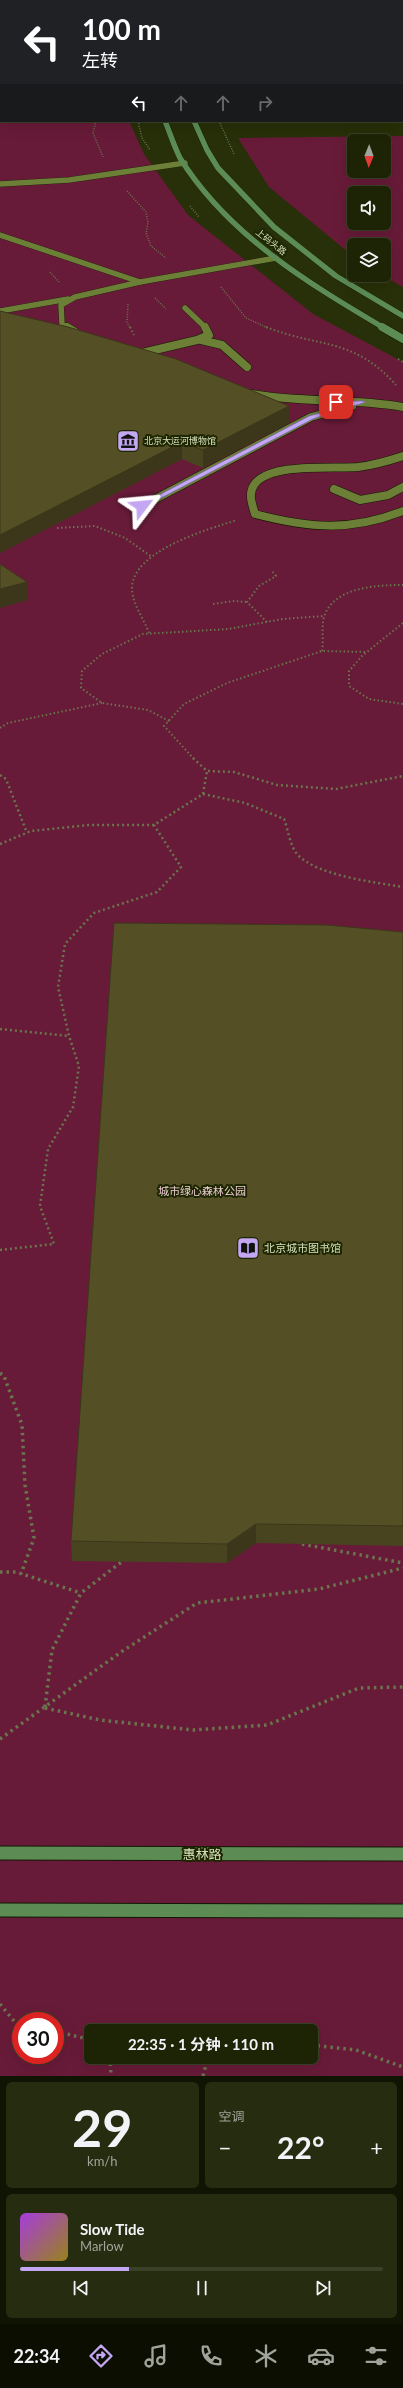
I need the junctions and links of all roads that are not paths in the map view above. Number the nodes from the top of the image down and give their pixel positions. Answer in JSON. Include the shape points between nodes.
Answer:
{"nodes":[{"id":1,"x":165,"y":122,"type":"edge"},
{"id":2,"x":194,"y":122,"type":"edge"},
{"id":3,"x":185,"y":163,"type":"junction"},
{"id":4,"x":0,"y":184,"type":"edge"},
{"id":5,"x":0,"y":235,"type":"edge"},
{"id":6,"x":276,"y":258,"type":"junction"},
{"id":7,"x":140,"y":282,"type":"junction"},
{"id":8,"x":75,"y":297,"type":"junction"},
{"id":9,"x":185,"y":308,"type":"dead end"},
{"id":10,"x":0,"y":311,"type":"edge"},
{"id":11,"x":403,"y":316,"type":"edge"},
{"id":12,"x":80,"y":336,"type":"edge"},
{"id":13,"x":403,"y":339,"type":"edge"},
{"id":14,"x":198,"y":340,"type":"junction"},
{"id":15,"x":155,"y":357,"type":"edge"},
{"id":16,"x":247,"y":367,"type":"dead end"},
{"id":17,"x":246,"y":392,"type":"edge"},
{"id":18,"x":363,"y":402,"type":"junction"},
{"id":19,"x":403,"y":407,"type":"edge"},
{"id":20,"x":403,"y":456,"type":"edge"},
{"id":21,"x":403,"y":487,"type":"edge"},
{"id":22,"x":334,"y":489,"type":"dead end"},
{"id":23,"x":142,"y":506,"type":"dead end"},
{"id":24,"x":403,"y":511,"type":"edge"},
{"id":25,"x":0,"y":1853,"type":"edge"},
{"id":26,"x":403,"y":1854,"type":"edge"},
{"id":27,"x":0,"y":1910,"type":"edge"},
{"id":28,"x":403,"y":1911,"type":"edge"}],
"edges":[{"from":1,"to":3,"type":"main road","name":"上码头路"},
{"from":2,"to":11,"type":"main road","name":"上码头路","via":[[209,155],[261,216],[324,267]]},
{"from":3,"to":4,"type":"street","via":[[67,180]]},
{"from":3,"to":6,"type":"main road","name":"上码头路","via":[[210,199]]},
{"from":5,"to":7,"type":"street"},
{"from":6,"to":7,"type":"street"},
{"from":6,"to":13,"type":"main road","name":"上码头路","via":[[334,299]]},
{"from":7,"to":8,"type":"street"},
{"from":8,"to":10,"type":"street"},
{"from":8,"to":12,"type":"street","via":[[61,305],[60,316],[62,324]]},
{"from":9,"to":14,"type":"street","via":[[206,328],[208,335]]},
{"from":14,"to":15,"type":"street","via":[[139,352]]},
{"from":14,"to":16,"type":"street","via":[[214,340],[225,344]]},
{"from":17,"to":18,"type":"street","via":[[308,402]]},
{"from":18,"to":19,"type":"street"},
{"from":18,"to":23,"type":"street","via":[[311,417]]},
{"from":20,"to":24,"type":"street","via":[[385,463],[354,467],[282,470],[259,478],[250,489],[249,503],[255,514],[309,526],[353,528],[386,519]]},
{"from":21,"to":22,"type":"street","via":[[388,495],[360,500]]},
{"from":25,"to":26,"type":"main road","name":"惠林路"},
{"from":27,"to":28,"type":"main road"}]}
